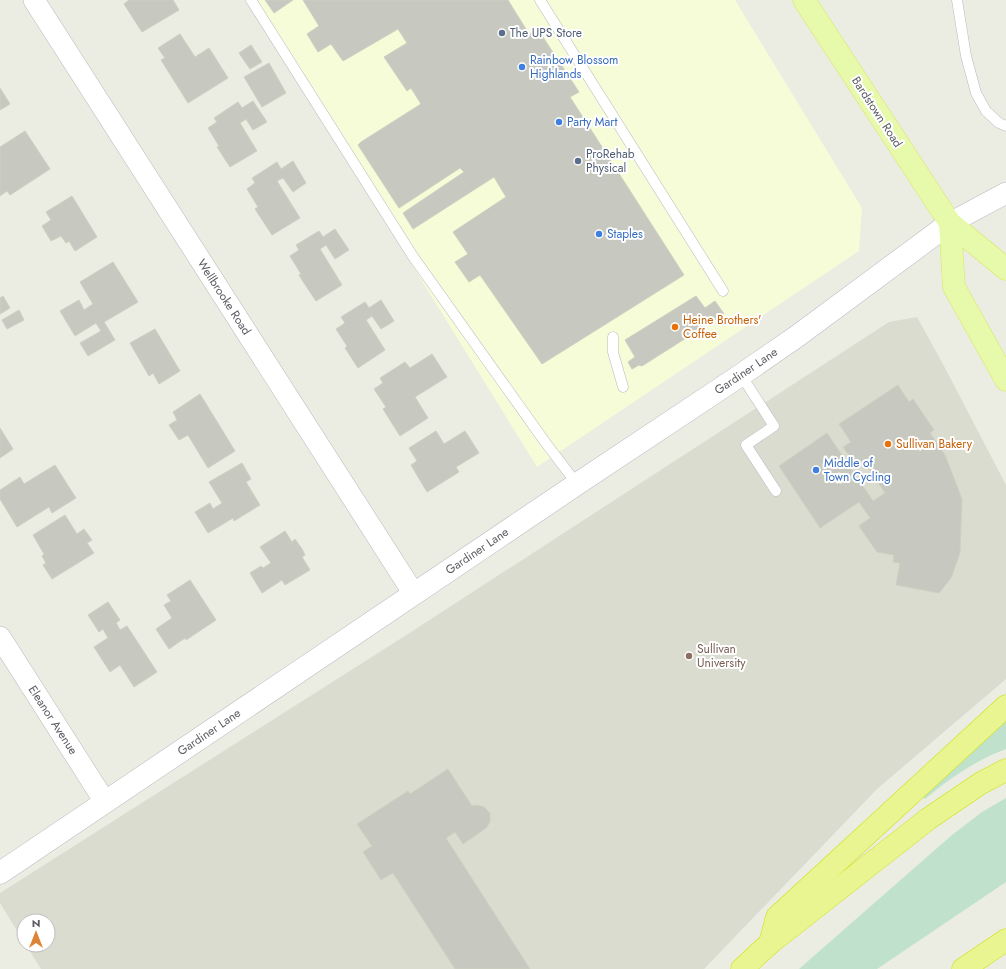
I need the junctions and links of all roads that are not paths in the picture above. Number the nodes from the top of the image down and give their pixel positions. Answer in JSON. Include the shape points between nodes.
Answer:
{"nodes":[{"id":1,"x":34,"y":0,"type":"edge"},
{"id":2,"x":251,"y":0,"type":"edge"},
{"id":3,"x":540,"y":0,"type":"edge"},
{"id":4,"x":804,"y":0,"type":"edge"},
{"id":5,"x":957,"y":0,"type":"edge"},
{"id":6,"x":1006,"y":126,"type":"edge"},
{"id":7,"x":1006,"y":193,"type":"edge"},
{"id":8,"x":950,"y":223,"type":"junction"},
{"id":9,"x":1006,"y":269,"type":"edge"},
{"id":10,"x":723,"y":291,"type":"dead end"},
{"id":11,"x":613,"y":337,"type":"dead end"},
{"id":12,"x":741,"y":375,"type":"junction"},
{"id":13,"x":1006,"y":380,"type":"edge"},
{"id":14,"x":624,"y":387,"type":"dead end"},
{"id":15,"x":577,"y":484,"type":"junction"},
{"id":16,"x":776,"y":491,"type":"dead end"},
{"id":17,"x":414,"y":594,"type":"junction"},
{"id":18,"x":0,"y":637,"type":"edge"},
{"id":19,"x":1006,"y":706,"type":"edge"},
{"id":20,"x":1006,"y":770,"type":"edge"},
{"id":21,"x":105,"y":802,"type":"junction"},
{"id":22,"x":0,"y":873,"type":"edge"},
{"id":23,"x":1006,"y":940,"type":"edge"},
{"id":24,"x":770,"y":943,"type":"junction"},
{"id":25,"x":742,"y":969,"type":"edge"},
{"id":26,"x":963,"y":969,"type":"edge"}],
"edges":[{"from":1,"to":17,"type":"street","name":"Wellbrooke Road"},
{"from":2,"to":15,"type":"lane","via":[[412,255]]},
{"from":3,"to":10,"type":"lane"},
{"from":4,"to":8,"type":"main road","name":"Bardstown Road"},
{"from":5,"to":6,"type":"lane","via":[[966,56],[976,93],[986,111],[999,124]]},
{"from":7,"to":8,"type":"street"},
{"from":8,"to":9,"type":"main road","name":"Bardstown Road"},
{"from":8,"to":12,"type":"main road","name":"Gardiner Lane"},
{"from":8,"to":13,"type":"main road","name":"Bardstown Road","via":[[954,287]]},
{"from":11,"to":14,"type":"lane","via":[[613,352]]},
{"from":12,"to":15,"type":"main road","name":"Gardiner Lane"},
{"from":12,"to":16,"type":"lane","via":[[774,426],[746,445]]},
{"from":15,"to":17,"type":"main road","name":"Gardiner Lane"},
{"from":17,"to":21,"type":"main road","name":"Gardiner Lane"},
{"from":18,"to":21,"type":"street","name":"Eleanor Avenue"},
{"from":19,"to":24,"type":"highway","via":[[777,917]]},
{"from":20,"to":24,"type":"highway","via":[[981,783],[928,819]]},
{"from":21,"to":22,"type":"main road","name":"Gardiner Lane"},
{"from":23,"to":26,"type":"highway"},
{"from":24,"to":25,"type":"highway"}]}
